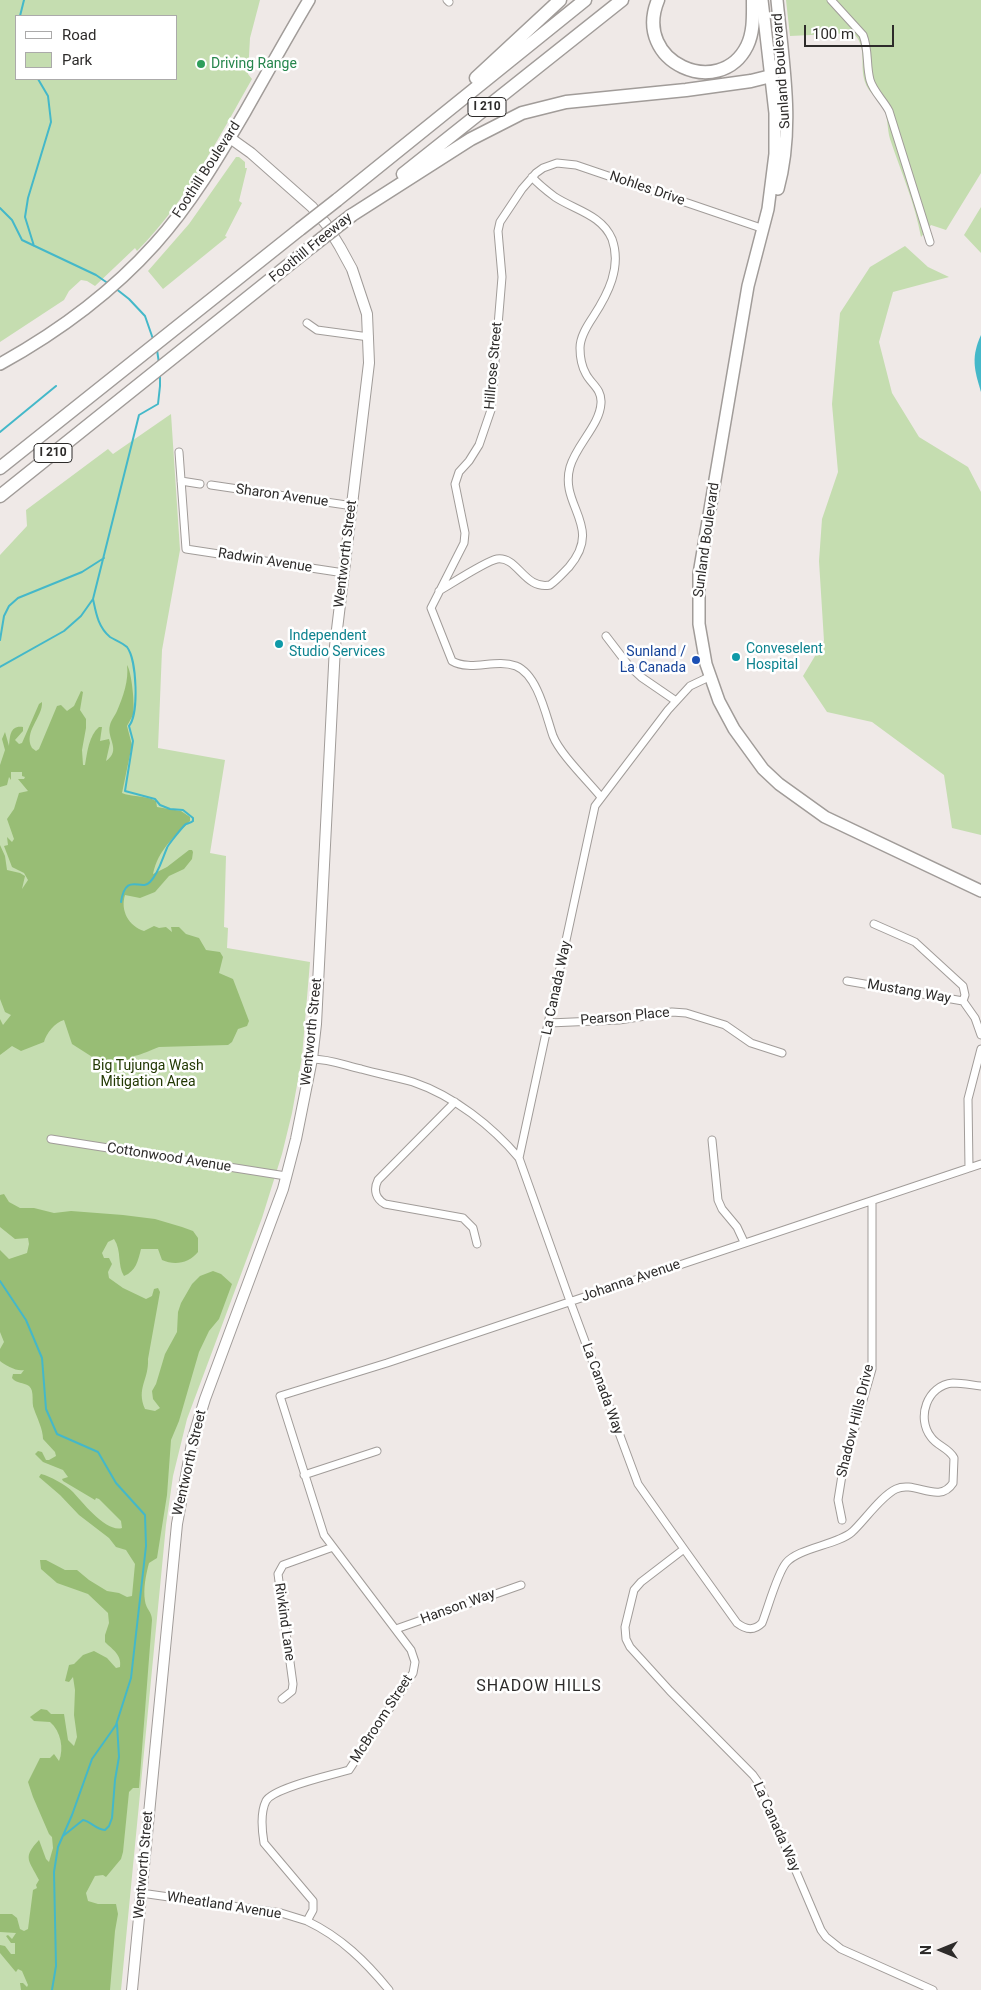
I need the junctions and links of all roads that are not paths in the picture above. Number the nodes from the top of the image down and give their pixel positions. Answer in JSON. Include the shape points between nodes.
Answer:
{"nodes":[{"id":1,"x":309,"y":0,"type":"edge"},
{"id":2,"x":560,"y":0,"type":"edge"},
{"id":3,"x":585,"y":0,"type":"edge"},
{"id":4,"x":622,"y":0,"type":"edge"},
{"id":5,"x":658,"y":0,"type":"edge"},
{"id":6,"x":754,"y":0,"type":"edge"},
{"id":7,"x":762,"y":0,"type":"edge"},
{"id":8,"x":776,"y":0,"type":"edge"},
{"id":9,"x":832,"y":0,"type":"edge"},
{"id":10,"x":782,"y":58,"type":"junction"},
{"id":11,"x":771,"y":76,"type":"junction"},
{"id":12,"x":230,"y":138,"type":"junction"},
{"id":13,"x":388,"y":159,"type":"junction"},
{"id":14,"x":532,"y":177,"type":"junction"},
{"id":15,"x":352,"y":215,"type":"junction"},
{"id":16,"x":764,"y":229,"type":"junction"},
{"id":17,"x":930,"y":242,"type":"dead end"},
{"id":18,"x":308,"y":323,"type":"dead end"},
{"id":19,"x":369,"y":337,"type":"junction"},
{"id":20,"x":0,"y":364,"type":"edge"},
{"id":21,"x":179,"y":452,"type":"dead end"},
{"id":22,"x":0,"y":468,"type":"edge"},
{"id":23,"x":181,"y":481,"type":"junction"},
{"id":24,"x":200,"y":484,"type":"dead end"},
{"id":25,"x":211,"y":485,"type":"dead end"},
{"id":26,"x":0,"y":496,"type":"edge"},
{"id":27,"x":352,"y":506,"type":"junction"},
{"id":28,"x":344,"y":573,"type":"junction"},
{"id":29,"x":438,"y":591,"type":"junction"},
{"id":30,"x":606,"y":636,"type":"dead end"},
{"id":31,"x":710,"y":677,"type":"junction"},
{"id":32,"x":676,"y":701,"type":"junction"},
{"id":33,"x":601,"y":796,"type":"junction"},
{"id":34,"x":981,"y":891,"type":"edge"},
{"id":35,"x":874,"y":924,"type":"dead end"},
{"id":36,"x":847,"y":981,"type":"dead end"},
{"id":37,"x":963,"y":1001,"type":"junction"},
{"id":38,"x":549,"y":1023,"type":"junction"},
{"id":39,"x":981,"y":1035,"type":"edge"},
{"id":40,"x":981,"y":1049,"type":"edge"},
{"id":41,"x":782,"y":1053,"type":"dead end"},
{"id":42,"x":312,"y":1059,"type":"junction"},
{"id":43,"x":455,"y":1102,"type":"junction"},
{"id":44,"x":51,"y":1139,"type":"dead end"},
{"id":45,"x":712,"y":1140,"type":"dead end"},
{"id":46,"x":519,"y":1158,"type":"junction"},
{"id":47,"x":981,"y":1164,"type":"edge"},
{"id":48,"x":969,"y":1168,"type":"junction"},
{"id":49,"x":286,"y":1176,"type":"junction"},
{"id":50,"x":872,"y":1201,"type":"junction"},
{"id":51,"x":744,"y":1242,"type":"junction"},
{"id":52,"x":477,"y":1244,"type":"dead end"},
{"id":53,"x":570,"y":1301,"type":"junction"},
{"id":54,"x":981,"y":1386,"type":"edge"},
{"id":55,"x":280,"y":1396,"type":"joint"},
{"id":56,"x":377,"y":1451,"type":"dead end"},
{"id":57,"x":304,"y":1474,"type":"junction"},
{"id":58,"x":842,"y":1520,"type":"dead end"},
{"id":59,"x":334,"y":1547,"type":"junction"},
{"id":60,"x":684,"y":1549,"type":"junction"},
{"id":61,"x":521,"y":1585,"type":"dead end"},
{"id":62,"x":396,"y":1629,"type":"junction"},
{"id":63,"x":282,"y":1699,"type":"dead end"},
{"id":64,"x":141,"y":1894,"type":"junction"},
{"id":65,"x":307,"y":1921,"type":"junction"},
{"id":66,"x":132,"y":1990,"type":"edge"},
{"id":67,"x":389,"y":1990,"type":"edge"},
{"id":68,"x":932,"y":1990,"type":"edge"}],
"edges":[{"from":1,"to":12,"type":"main road","name":"Foothill Boulevard"},
{"from":2,"to":13,"type":"highway"},
{"from":3,"to":13,"type":"highway","name":"Foothill Freeway","number":"I 210"},
{"from":4,"to":15,"type":"highway","name":"Foothill Freeway","number":"I 210"},
{"from":5,"to":6,"type":"highway","via":[[653,27],[659,46],[681,67],[708,72],[724,68],[744,52],[753,26]]},
{"from":7,"to":11,"type":"main road","name":"Sunland Boulevard"},
{"from":8,"to":10,"type":"main road","name":"Sunland Boulevard"},
{"from":9,"to":17,"type":"street","via":[[866,43],[871,82],[889,111]]},
{"from":10,"to":11,"type":"highway"},
{"from":10,"to":16,"type":"main road","name":"Sunland Boulevard","via":[[787,141],[780,182]]},
{"from":11,"to":15,"type":"highway","via":[[686,90],[566,102],[522,113],[471,139]]},
{"from":11,"to":16,"type":"main road","name":"Sunland Boulevard","via":[[776,154]]},
{"from":12,"to":19,"type":"main road","name":"Wentworth Street","via":[[297,193],[326,224],[352,269],[367,314]]},
{"from":12,"to":20,"type":"main road","name":"Foothill Boulevard","via":[[201,186],[138,262],[91,304]]},
{"from":13,"to":22,"type":"highway","name":"Foothill Freeway","number":"I 210","bridge":true},
{"from":14,"to":16,"type":"street","name":"Nohles Drive","via":[[550,165],[576,165]]},
{"from":14,"to":29,"type":"street","name":"Hillrose Street","via":[[500,222],[502,277],[491,410],[478,445],[454,484],[465,533],[464,544]]},
{"from":14,"to":29,"type":"street","via":[[556,198],[583,210],[597,221],[609,233],[614,249],[611,286],[584,332],[580,347],[583,368],[599,390],[602,403],[593,426],[574,456],[568,476],[582,525],[582,543],[576,558],[550,586],[536,585],[506,561],[497,559]]},
{"from":15,"to":26,"type":"highway","name":"Foothill Freeway","number":"I 210","bridge":true},
{"from":16,"to":31,"type":"main road","name":"Sunland Boulevard","via":[[748,286],[699,574],[699,631]]},
{"from":18,"to":19,"type":"street","via":[[317,330]]},
{"from":19,"to":27,"type":"main road","name":"Wentworth Street","via":[[370,362]]},
{"from":21,"to":23,"type":"street"},
{"from":23,"to":24,"type":"street"},
{"from":23,"to":28,"type":"street","name":"Radwin Avenue","via":[[186,549]]},
{"from":25,"to":27,"type":"street","name":"Sharon Avenue"},
{"from":27,"to":28,"type":"main road","name":"Wentworth Street"},
{"from":28,"to":42,"type":"main road","name":"Wentworth Street","via":[[335,646]]},
{"from":29,"to":33,"type":"street","name":"Hillrose Street","via":[[431,608],[452,661],[468,666],[506,664],[527,674],[540,697],[557,744]]},
{"from":30,"to":32,"type":"street","via":[[629,666]]},
{"from":31,"to":32,"type":"street","name":"La Canada Way","via":[[694,683]]},
{"from":31,"to":34,"type":"main road","name":"Sunland Boulevard","via":[[723,710],[745,746],[763,769],[786,790],[825,817]]},
{"from":32,"to":33,"type":"street","name":"La Canada Way"},
{"from":33,"to":38,"type":"street","name":"La Canada Way","via":[[593,816]]},
{"from":35,"to":37,"type":"street","via":[[915,942],[963,986],[966,995]]},
{"from":36,"to":37,"type":"street","name":"Mustang Way"},
{"from":37,"to":39,"type":"street","name":"Mustang Way","via":[[975,1018]]},
{"from":38,"to":41,"type":"street","name":"Pearson Place","via":[[686,1013],[725,1025],[751,1043]]},
{"from":38,"to":46,"type":"street","name":"La Canada Way"},
{"from":40,"to":48,"type":"street","via":[[968,1099]]},
{"from":42,"to":43,"type":"street","via":[[412,1082]]},
{"from":42,"to":49,"type":"main road","name":"Wentworth Street"},
{"from":43,"to":46,"type":"street","via":[[502,1138]]},
{"from":43,"to":52,"type":"street","via":[[378,1180],[376,1194],[385,1204],[462,1218],[473,1228]]},
{"from":44,"to":49,"type":"street","name":"Cottonwood Avenue"},
{"from":45,"to":51,"type":"street","via":[[718,1200],[738,1227]]},
{"from":46,"to":53,"type":"street","name":"La Canada Way"},
{"from":47,"to":48,"type":"street","name":"Johanna Avenue"},
{"from":48,"to":50,"type":"street","name":"Johanna Avenue"},
{"from":49,"to":64,"type":"main road","name":"Wentworth Street","via":[[205,1399],[183,1486]]},
{"from":50,"to":51,"type":"street","name":"Johanna Avenue"},
{"from":50,"to":58,"type":"street","name":"Shadow Hills Drive","via":[[872,1369],[843,1469],[838,1500]]},
{"from":51,"to":53,"type":"street","name":"Johanna Avenue"},
{"from":53,"to":55,"type":"street","name":"Johanna Avenue","via":[[387,1364]]},
{"from":53,"to":60,"type":"street","name":"La Canada Way","via":[[638,1484]]},
{"from":54,"to":60,"type":"street","via":[[953,1383],[944,1386],[935,1391],[925,1405],[926,1430],[954,1458],[951,1487],[936,1493],[908,1486],[895,1489],[846,1536],[789,1560],[762,1623],[755,1629],[737,1623]]},
{"from":55,"to":57,"type":"street","name":"McBroom Street"},
{"from":56,"to":57,"type":"street"},
{"from":57,"to":59,"type":"street","name":"McBroom Street","via":[[320,1525]]},
{"from":59,"to":62,"type":"street","name":"McBroom Street"},
{"from":59,"to":63,"type":"street","name":"Rivkind Lane","via":[[283,1565],[278,1574],[293,1684],[292,1691]]},
{"from":60,"to":68,"type":"street","name":"La Canada Way","via":[[634,1590],[625,1627],[630,1647],[758,1782],[826,1937],[841,1949]]},
{"from":61,"to":62,"type":"street","name":"Hanson Way"},
{"from":62,"to":65,"type":"street","name":"McBroom Street","via":[[414,1656],[414,1670],[348,1770],[276,1792],[265,1802],[264,1843],[313,1901],[313,1910]]},
{"from":64,"to":65,"type":"street","name":"Wheatland Avenue","via":[[281,1914]]},
{"from":64,"to":66,"type":"main road","name":"Wentworth Street"},
{"from":65,"to":67,"type":"street","via":[[347,1945]]}]}
